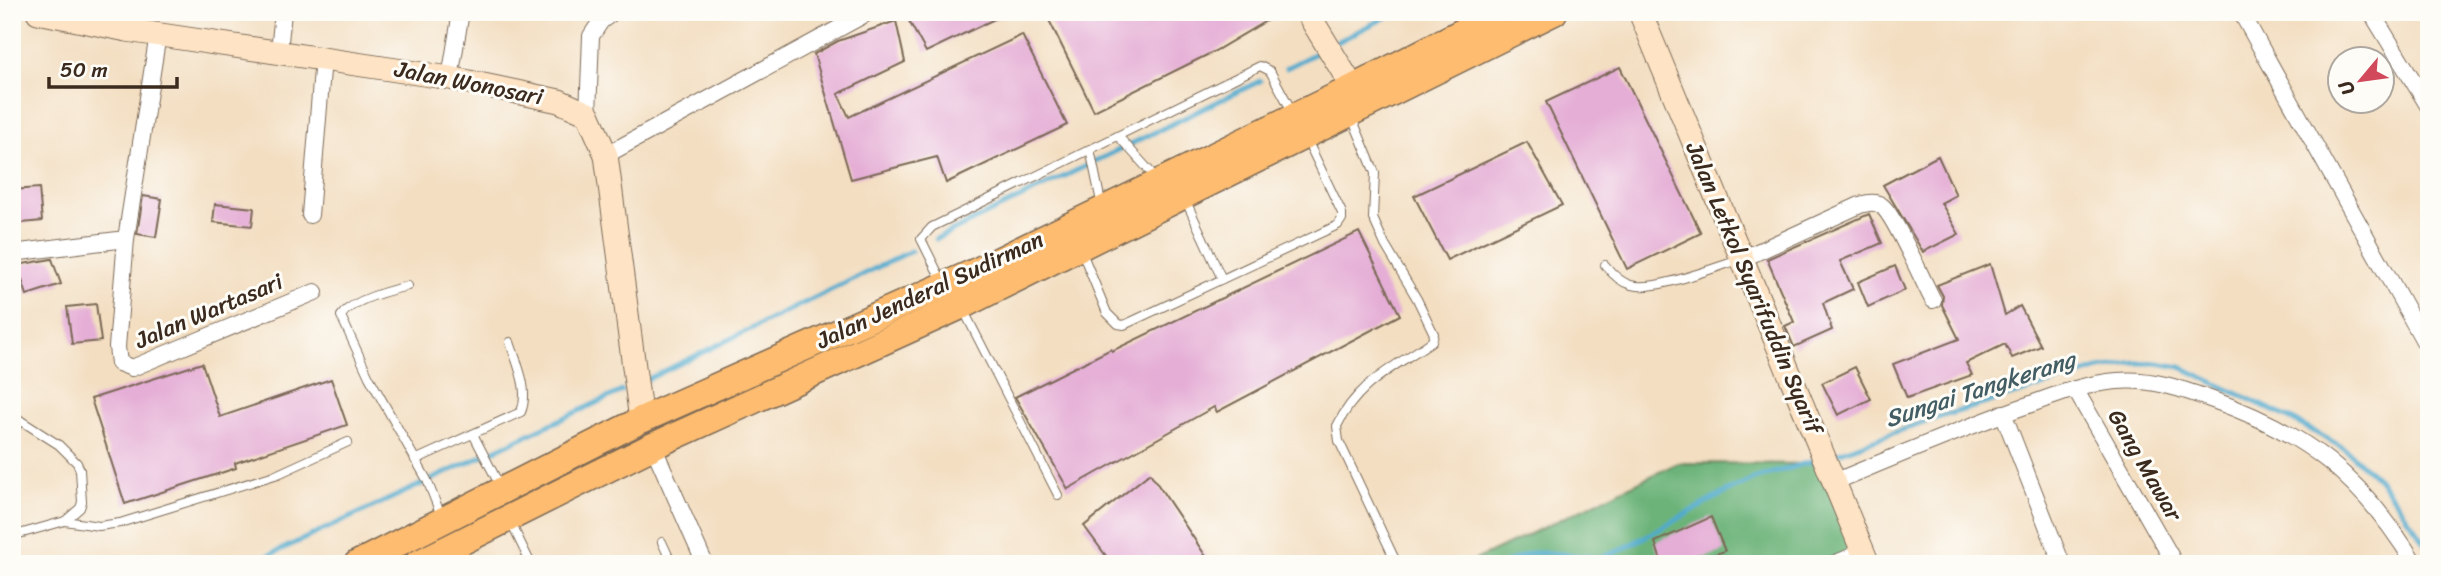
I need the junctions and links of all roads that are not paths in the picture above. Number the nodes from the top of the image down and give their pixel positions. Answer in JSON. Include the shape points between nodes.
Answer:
{"nodes":[{"id":1,"x":38,"y":12,"type":"edge"},
{"id":2,"x":283,"y":12,"type":"edge"},
{"id":3,"x":461,"y":12,"type":"edge"},
{"id":4,"x":613,"y":12,"type":"edge"},
{"id":5,"x":869,"y":12,"type":"edge"},
{"id":6,"x":1307,"y":12,"type":"edge"},
{"id":7,"x":1501,"y":12,"type":"edge"},
{"id":8,"x":1554,"y":12,"type":"edge"},
{"id":9,"x":1640,"y":12,"type":"edge"},
{"id":10,"x":2241,"y":12,"type":"edge"},
{"id":11,"x":2371,"y":12,"type":"edge"},
{"id":12,"x":128,"y":21,"type":"edge"},
{"id":13,"x":158,"y":34,"type":"junction"},
{"id":14,"x":279,"y":51,"type":"junction"},
{"id":15,"x":323,"y":58,"type":"junction"},
{"id":16,"x":450,"y":78,"type":"junction"},
{"id":17,"x":1353,"y":88,"type":"junction"},
{"id":18,"x":2429,"y":107,"type":"edge"},
{"id":19,"x":588,"y":114,"type":"junction"},
{"id":20,"x":1350,"y":114,"type":"junction"},
{"id":21,"x":1300,"y":126,"type":"junction"},
{"id":22,"x":1121,"y":138,"type":"junction"},
{"id":23,"x":1091,"y":152,"type":"junction"},
{"id":24,"x":606,"y":155,"type":"junction"},
{"id":25,"x":1159,"y":181,"type":"junction"},
{"id":26,"x":1185,"y":197,"type":"junction"},
{"id":27,"x":1102,"y":209,"type":"junction"},
{"id":28,"x":310,"y":215,"type":"dead end"},
{"id":29,"x":126,"y":239,"type":"junction"},
{"id":30,"x":1079,"y":247,"type":"junction"},
{"id":31,"x":12,"y":253,"type":"edge"},
{"id":32,"x":1742,"y":259,"type":"junction"},
{"id":33,"x":1605,"y":265,"type":"dead end"},
{"id":34,"x":1222,"y":279,"type":"junction"},
{"id":35,"x":408,"y":286,"type":"dead end"},
{"id":36,"x":944,"y":286,"type":"junction"},
{"id":37,"x":315,"y":292,"type":"dead end"},
{"id":38,"x":1933,"y":300,"type":"dead end"},
{"id":39,"x":961,"y":306,"type":"junction"},
{"id":40,"x":510,"y":342,"type":"dead end"},
{"id":41,"x":2429,"y":350,"type":"edge"},
{"id":42,"x":2075,"y":389,"type":"junction"},
{"id":43,"x":2003,"y":414,"type":"junction"},
{"id":44,"x":16,"y":418,"type":"edge"},
{"id":45,"x":641,"y":420,"type":"junction"},
{"id":46,"x":473,"y":433,"type":"junction"},
{"id":47,"x":12,"y":435,"type":"edge"},
{"id":48,"x":348,"y":442,"type":"dead end"},
{"id":49,"x":653,"y":446,"type":"junction"},
{"id":50,"x":415,"y":460,"type":"junction"},
{"id":51,"x":1833,"y":478,"type":"junction"},
{"id":52,"x":497,"y":481,"type":"junction"},
{"id":53,"x":1058,"y":495,"type":"dead end"},
{"id":54,"x":438,"y":508,"type":"junction"},
{"id":55,"x":509,"y":518,"type":"junction"},
{"id":56,"x":65,"y":521,"type":"junction"},
{"id":57,"x":12,"y":536,"type":"edge"},
{"id":58,"x":662,"y":542,"type":"dead end"},
{"id":59,"x":1865,"y":558,"type":"edge"},
{"id":60,"x":357,"y":564,"type":"edge"},
{"id":61,"x":417,"y":564,"type":"edge"},
{"id":62,"x":531,"y":564,"type":"edge"},
{"id":63,"x":672,"y":564,"type":"edge"},
{"id":64,"x":705,"y":564,"type":"edge"},
{"id":65,"x":1397,"y":564,"type":"edge"},
{"id":66,"x":1833,"y":564,"type":"edge"},
{"id":67,"x":2062,"y":564,"type":"edge"},
{"id":68,"x":2175,"y":564,"type":"edge"},
{"id":69,"x":2415,"y":564,"type":"edge"}],
"edges":[{"from":1,"to":12,"type":"street","name":"Jalan Wonosari"},
{"from":2,"to":14,"type":"street"},
{"from":3,"to":16,"type":"street"},
{"from":4,"to":19,"type":"street","via":[[591,36]]},
{"from":5,"to":24,"type":"street"},
{"from":6,"to":17,"type":"street"},
{"from":7,"to":17,"type":"main road","name":"Jalan Jenderal Sudirman"},
{"from":8,"to":20,"type":"main road","name":"Jalan Jenderal Sudirman"},
{"from":9,"to":32,"type":"street","name":"Jalan Letkol Syarifuddin Syarif"},
{"from":10,"to":41,"type":"street"},
{"from":11,"to":18,"type":"street"},
{"from":12,"to":13,"type":"street","name":"Jalan Wonosari"},
{"from":13,"to":14,"type":"street","name":"Jalan Wonosari"},
{"from":13,"to":29,"type":"street","name":"Jalan Wartasari"},
{"from":14,"to":15,"type":"street","name":"Jalan Wonosari"},
{"from":15,"to":16,"type":"street","name":"Jalan Wonosari"},
{"from":15,"to":28,"type":"street"},
{"from":16,"to":19,"type":"street","name":"Jalan Wonosari","via":[[559,101]]},
{"from":17,"to":21,"type":"main road","name":"Jalan Jenderal Sudirman"},
{"from":19,"to":24,"type":"street"},
{"from":20,"to":21,"type":"main road","name":"Jalan Jenderal Sudirman"},
{"from":20,"to":65,"type":"lane","via":[[1375,173],[1373,218],[1434,334],[1432,341],[1359,392],[1336,426]]},
{"from":21,"to":22,"type":"lane","via":[[1270,71],[1260,66]]},
{"from":21,"to":25,"type":"main road","name":"Jalan Jenderal Sudirman"},
{"from":21,"to":26,"type":"main road","name":"Jalan Jenderal Sudirman"},
{"from":21,"to":34,"type":"lane","via":[[1342,213],[1341,222]]},
{"from":22,"to":23,"type":"lane"},
{"from":22,"to":25,"type":"lane"},
{"from":23,"to":27,"type":"lane"},
{"from":23,"to":36,"type":"lane","via":[[927,231],[921,239]]},
{"from":24,"to":45,"type":"street"},
{"from":25,"to":27,"type":"main road","name":"Jalan Jenderal Sudirman"},
{"from":26,"to":30,"type":"main road","name":"Jalan Jenderal Sudirman"},
{"from":26,"to":34,"type":"lane"},
{"from":27,"to":36,"type":"main road","name":"Jalan Jenderal Sudirman"},
{"from":29,"to":31,"type":"street"},
{"from":29,"to":37,"type":"street","name":"Jalan Wartasari","via":[[117,355],[129,368]]},
{"from":30,"to":34,"type":"lane","via":[[1107,313],[1118,324]]},
{"from":30,"to":39,"type":"main road","name":"Jalan Jenderal Sudirman"},
{"from":32,"to":33,"type":"lane","via":[[1639,286],[1622,281]]},
{"from":32,"to":38,"type":"street","via":[[1860,205],[1875,203],[1888,213]]},
{"from":32,"to":51,"type":"street","name":"Jalan Letkol Syarifuddin Syarif"},
{"from":35,"to":50,"type":"lane","via":[[363,301],[341,316]]},
{"from":36,"to":45,"type":"main road","name":"Jalan Jenderal Sudirman"},
{"from":39,"to":49,"type":"main road","name":"Jalan Jenderal Sudirman"},
{"from":39,"to":53,"type":"lane"},
{"from":40,"to":46,"type":"lane","via":[[526,401],[521,412]]},
{"from":42,"to":43,"type":"street"},
{"from":42,"to":68,"type":"street","name":"Gang Mawar"},
{"from":42,"to":69,"type":"street","via":[[2117,381],[2158,382],[2291,433],[2343,472],[2397,535]]},
{"from":43,"to":51,"type":"street"},
{"from":43,"to":67,"type":"street"},
{"from":44,"to":47,"type":"lane"},
{"from":44,"to":56,"type":"lane","via":[[59,445],[77,463],[82,502]]},
{"from":45,"to":52,"type":"main road","name":"Jalan Jenderal Sudirman"},
{"from":46,"to":50,"type":"lane"},
{"from":46,"to":52,"type":"lane"},
{"from":48,"to":56,"type":"lane","via":[[278,474],[120,523],[99,526]]},
{"from":49,"to":55,"type":"main road","name":"Jalan Jenderal Sudirman"},
{"from":49,"to":64,"type":"street"},
{"from":50,"to":54,"type":"lane"},
{"from":51,"to":59,"type":"street","name":"Jalan Letkol Syarifuddin Syarif"},
{"from":52,"to":54,"type":"main road","name":"Jalan Jenderal Sudirman"},
{"from":54,"to":60,"type":"main road","name":"Jalan Jenderal Sudirman"},
{"from":55,"to":61,"type":"main road","name":"Jalan Jenderal Sudirman"},
{"from":55,"to":62,"type":"lane"},
{"from":56,"to":57,"type":"lane"},
{"from":58,"to":63,"type":"lane"},
{"from":59,"to":66,"type":"street"}]}
